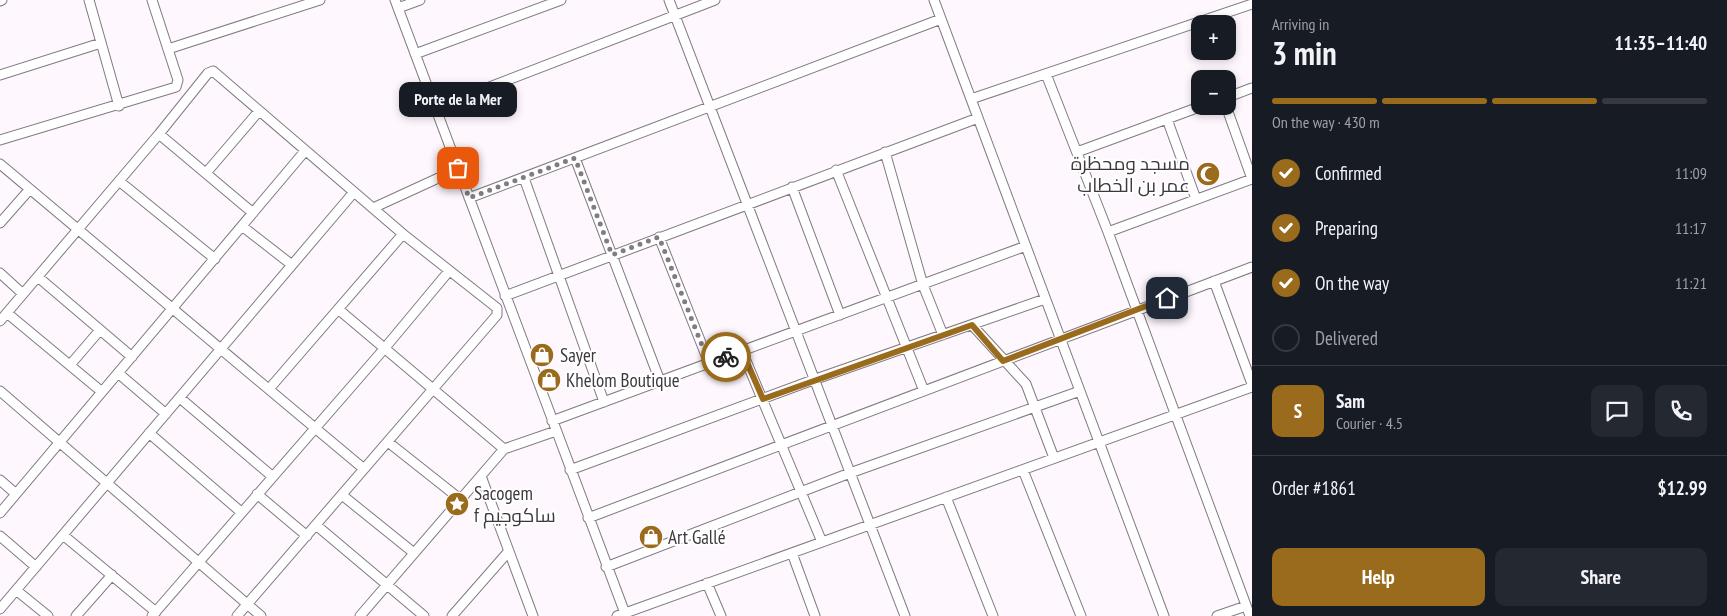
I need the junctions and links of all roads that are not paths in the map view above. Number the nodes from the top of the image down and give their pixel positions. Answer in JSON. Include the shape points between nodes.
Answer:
{"nodes":[{"id":1,"x":89,"y":0,"type":"edge"},
{"id":2,"x":152,"y":0,"type":"edge"},
{"id":3,"x":320,"y":0,"type":"edge"},
{"id":4,"x":420,"y":0,"type":"edge"},
{"id":5,"x":561,"y":0,"type":"edge"},
{"id":6,"x":669,"y":0,"type":"edge"},
{"id":7,"x":715,"y":0,"type":"edge"},
{"id":8,"x":934,"y":0,"type":"edge"},
{"id":9,"x":396,"y":4,"type":"edge"},
{"id":10,"x":1252,"y":4,"type":"edge"},
{"id":11,"x":675,"y":15,"type":"junction"},
{"id":12,"x":941,"y":19,"type":"junction"},
{"id":13,"x":102,"y":43,"type":"junction"},
{"id":14,"x":168,"y":49,"type":"junction"},
{"id":15,"x":415,"y":54,"type":"junction"},
{"id":16,"x":1046,"y":74,"type":"junction"},
{"id":17,"x":0,"y":75,"type":"edge"},
{"id":18,"x":1252,"y":88,"type":"edge"},
{"id":19,"x":1236,"y":94,"type":"edge"},
{"id":20,"x":971,"y":99,"type":"junction"},
{"id":21,"x":119,"y":106,"type":"junction"},
{"id":22,"x":710,"y":107,"type":"junction"},
{"id":23,"x":435,"y":108,"type":"junction"},
{"id":24,"x":1191,"y":110,"type":"edge"},
{"id":25,"x":260,"y":111,"type":"junction"},
{"id":26,"x":1229,"y":115,"type":"edge"},
{"id":27,"x":978,"y":118,"type":"junction"},
{"id":28,"x":1167,"y":119,"type":"junction"},
{"id":29,"x":159,"y":134,"type":"junction"},
{"id":30,"x":0,"y":138,"type":"edge"},
{"id":31,"x":305,"y":151,"type":"junction"},
{"id":32,"x":885,"y":152,"type":"junction"},
{"id":33,"x":1077,"y":152,"type":"junction"},
{"id":34,"x":575,"y":158,"type":"junction"},
{"id":35,"x":0,"y":164,"type":"edge"},
{"id":36,"x":458,"y":168,"type":"junction"},
{"id":37,"x":836,"y":170,"type":"junction"},
{"id":38,"x":206,"y":173,"type":"junction"},
{"id":39,"x":524,"y":178,"type":"junction"},
{"id":40,"x":119,"y":181,"type":"junction"},
{"id":41,"x":792,"y":187,"type":"junction"},
{"id":42,"x":30,"y":188,"type":"junction"},
{"id":43,"x":354,"y":192,"type":"junction"},
{"id":44,"x":469,"y":198,"type":"junction"},
{"id":45,"x":1196,"y":199,"type":"junction"},
{"id":46,"x":746,"y":204,"type":"junction"},
{"id":47,"x":373,"y":208,"type":"junction"},
{"id":48,"x":253,"y":213,"type":"junction"},
{"id":49,"x":0,"y":224,"type":"edge"},
{"id":50,"x":242,"y":226,"type":"junction"},
{"id":51,"x":78,"y":229,"type":"junction"},
{"id":52,"x":1108,"y":232,"type":"junction"},
{"id":53,"x":403,"y":234,"type":"junction"},
{"id":54,"x":659,"y":237,"type":"junction"},
{"id":55,"x":1026,"y":246,"type":"junction"},
{"id":56,"x":612,"y":255,"type":"junction"},
{"id":57,"x":215,"y":259,"type":"junction"},
{"id":58,"x":292,"y":265,"type":"junction"},
{"id":59,"x":1252,"y":267,"type":"edge"},
{"id":60,"x":449,"y":271,"type":"junction"},
{"id":61,"x":0,"y":273,"type":"edge"},
{"id":62,"x":559,"y":276,"type":"junction"},
{"id":63,"x":38,"y":277,"type":"junction"},
{"id":64,"x":1214,"y":281,"type":"junction"},
{"id":65,"x":923,"y":285,"type":"junction"},
{"id":66,"x":23,"y":294,"type":"junction"},
{"id":67,"x":505,"y":296,"type":"junction"},
{"id":68,"x":886,"y":298,"type":"junction"},
{"id":69,"x":1045,"y":299,"type":"junction"},
{"id":70,"x":173,"y":308,"type":"junction"},
{"id":71,"x":338,"y":309,"type":"junction"},
{"id":72,"x":1136,"y":309,"type":"junction"},
{"id":73,"x":7,"y":313,"type":"junction"},
{"id":74,"x":840,"y":315,"type":"junction"},
{"id":75,"x":0,"y":321,"type":"edge"},
{"id":76,"x":972,"y":325,"type":"junction"},
{"id":77,"x":100,"y":330,"type":"junction"},
{"id":78,"x":795,"y":332,"type":"junction"},
{"id":79,"x":943,"y":335,"type":"junction"},
{"id":80,"x":1061,"y":339,"type":"junction"},
{"id":81,"x":905,"y":348,"type":"junction"},
{"id":82,"x":221,"y":349,"type":"junction"},
{"id":83,"x":384,"y":349,"type":"junction"},
{"id":84,"x":742,"y":351,"type":"junction"},
{"id":85,"x":132,"y":357,"type":"junction"},
{"id":86,"x":1003,"y":361,"type":"junction"},
{"id":87,"x":709,"y":363,"type":"junction"},
{"id":88,"x":70,"y":365,"type":"junction"},
{"id":89,"x":118,"y":373,"type":"junction"},
{"id":90,"x":814,"y":380,"type":"junction"},
{"id":91,"x":660,"y":381,"type":"junction"},
{"id":92,"x":1252,"y":386,"type":"edge"},
{"id":93,"x":268,"y":388,"type":"junction"},
{"id":94,"x":433,"y":389,"type":"junction"},
{"id":95,"x":0,"y":390,"type":"edge"},
{"id":96,"x":924,"y":391,"type":"junction"},
{"id":97,"x":1080,"y":391,"type":"junction"},
{"id":98,"x":102,"y":392,"type":"junction"},
{"id":99,"x":180,"y":398,"type":"junction"},
{"id":100,"x":763,"y":399,"type":"junction"},
{"id":101,"x":604,"y":402,"type":"junction"},
{"id":102,"x":1035,"y":407,"type":"junction"},
{"id":103,"x":166,"y":414,"type":"junction"},
{"id":104,"x":1176,"y":415,"type":"junction"},
{"id":105,"x":552,"y":421,"type":"junction"},
{"id":106,"x":832,"y":426,"type":"junction"},
{"id":107,"x":314,"y":428,"type":"junction"},
{"id":108,"x":556,"y":432,"type":"junction"},
{"id":109,"x":149,"y":434,"type":"junction"},
{"id":110,"x":60,"y":442,"type":"junction"},
{"id":111,"x":388,"y":442,"type":"junction"},
{"id":112,"x":1099,"y":442,"type":"junction"},
{"id":113,"x":781,"y":445,"type":"junction"},
{"id":114,"x":504,"y":449,"type":"junction"},
{"id":115,"x":1054,"y":458,"type":"junction"},
{"id":116,"x":364,"y":469,"type":"junction"},
{"id":117,"x":570,"y":470,"type":"junction"},
{"id":118,"x":1023,"y":470,"type":"junction"},
{"id":119,"x":850,"y":473,"type":"junction"},
{"id":120,"x":481,"y":476,"type":"junction"},
{"id":121,"x":274,"y":477,"type":"junction"},
{"id":122,"x":0,"y":480,"type":"edge"},
{"id":123,"x":107,"y":483,"type":"junction"},
{"id":124,"x":800,"y":492,"type":"junction"},
{"id":125,"x":16,"y":494,"type":"junction"},
{"id":126,"x":257,"y":494,"type":"junction"},
{"id":127,"x":342,"y":495,"type":"junction"},
{"id":128,"x":946,"y":497,"type":"junction"},
{"id":129,"x":460,"y":499,"type":"junction"},
{"id":130,"x":241,"y":512,"type":"junction"},
{"id":131,"x":0,"y":513,"type":"edge"},
{"id":132,"x":588,"y":518,"type":"junction"},
{"id":133,"x":871,"y":524,"type":"junction"},
{"id":134,"x":316,"y":525,"type":"junction"},
{"id":135,"x":63,"y":535,"type":"junction"},
{"id":136,"x":0,"y":536,"type":"edge"},
{"id":137,"x":307,"y":536,"type":"junction"},
{"id":138,"x":822,"y":542,"type":"junction"},
{"id":139,"x":508,"y":551,"type":"junction"},
{"id":140,"x":414,"y":553,"type":"junction"},
{"id":141,"x":792,"y":553,"type":"junction"},
{"id":142,"x":199,"y":562,"type":"junction"},
{"id":143,"x":36,"y":567,"type":"junction"},
{"id":144,"x":606,"y":567,"type":"junction"},
{"id":145,"x":112,"y":575,"type":"junction"},
{"id":146,"x":707,"y":584,"type":"junction"},
{"id":147,"x":387,"y":585,"type":"junction"},
{"id":148,"x":16,"y":590,"type":"junction"},
{"id":149,"x":247,"y":604,"type":"junction"},
{"id":150,"x":1246,"y":606,"type":"junction"},
{"id":151,"x":0,"y":609,"type":"edge"},
{"id":152,"x":154,"y":614,"type":"edge"},
{"id":153,"x":623,"y":615,"type":"edge"},
{"id":154,"x":48,"y":616,"type":"edge"},
{"id":155,"x":76,"y":616,"type":"edge"},
{"id":156,"x":237,"y":616,"type":"edge"},
{"id":157,"x":261,"y":616,"type":"edge"},
{"id":158,"x":360,"y":616,"type":"edge"},
{"id":159,"x":424,"y":616,"type":"edge"},
{"id":160,"x":452,"y":616,"type":"edge"},
{"id":161,"x":533,"y":616,"type":"edge"},
{"id":162,"x":721,"y":616,"type":"edge"},
{"id":163,"x":815,"y":616,"type":"edge"},
{"id":164,"x":905,"y":616,"type":"edge"},
{"id":165,"x":993,"y":616,"type":"edge"},
{"id":166,"x":1081,"y":616,"type":"edge"},
{"id":167,"x":1164,"y":616,"type":"edge"},
{"id":168,"x":1217,"y":616,"type":"edge"},
{"id":169,"x":1250,"y":616,"type":"edge"}],
"edges":[{"from":1,"to":13,"type":"street"},
{"from":2,"to":14,"type":"street"},
{"from":3,"to":14,"type":"street"},
{"from":4,"to":9,"type":"street"},
{"from":5,"to":15,"type":"street"},
{"from":6,"to":11,"type":"street"},
{"from":7,"to":11,"type":"street"},
{"from":8,"to":12,"type":"street"},
{"from":9,"to":15,"type":"street"},
{"from":10,"to":16,"type":"street"},
{"from":11,"to":22,"type":"street"},
{"from":11,"to":23,"type":"street"},
{"from":12,"to":20,"type":"street"},
{"from":12,"to":22,"type":"street"},
{"from":13,"to":17,"type":"street"},
{"from":13,"to":21,"type":"street"},
{"from":14,"to":21,"type":"street","via":[[178,80],[176,87]]},
{"from":15,"to":23,"type":"street"},
{"from":16,"to":20,"type":"street"},
{"from":16,"to":33,"type":"street"},
{"from":18,"to":19,"type":"street"},
{"from":20,"to":27,"type":"street"},
{"from":21,"to":30,"type":"street"},
{"from":22,"to":34,"type":"street"},
{"from":22,"to":46,"type":"street"},
{"from":23,"to":36,"type":"street"},
{"from":24,"to":28,"type":"street"},
{"from":25,"to":29,"type":"street","via":[[217,72],[210,71]]},
{"from":25,"to":31,"type":"street"},
{"from":25,"to":38,"type":"street"},
{"from":26,"to":45,"type":"street","via":[[1252,179]]},
{"from":27,"to":32,"type":"street"},
{"from":27,"to":55,"type":"street"},
{"from":28,"to":33,"type":"street"},
{"from":28,"to":45,"type":"street"},
{"from":29,"to":38,"type":"street"},
{"from":29,"to":40,"type":"street"},
{"from":31,"to":43,"type":"street"},
{"from":31,"to":48,"type":"street"},
{"from":32,"to":37,"type":"street"},
{"from":32,"to":65,"type":"street"},
{"from":33,"to":52,"type":"street"},
{"from":34,"to":39,"type":"street"},
{"from":34,"to":56,"type":"street"},
{"from":35,"to":42,"type":"street"},
{"from":36,"to":44,"type":"street"},
{"from":36,"to":47,"type":"street"},
{"from":37,"to":41,"type":"street"},
{"from":37,"to":68,"type":"street"},
{"from":38,"to":48,"type":"street"},
{"from":39,"to":44,"type":"street"},
{"from":39,"to":62,"type":"street"},
{"from":40,"to":51,"type":"street"},
{"from":40,"to":57,"type":"street"},
{"from":41,"to":46,"type":"street"},
{"from":41,"to":74,"type":"street"},
{"from":42,"to":49,"type":"street"},
{"from":42,"to":51,"type":"street"},
{"from":43,"to":47,"type":"street"},
{"from":43,"to":58,"type":"street"},
{"from":44,"to":67,"type":"street"},
{"from":45,"to":52,"type":"street"},
{"from":46,"to":54,"type":"street"},
{"from":46,"to":78,"type":"street"},
{"from":47,"to":53,"type":"street"},
{"from":48,"to":50,"type":"street"},
{"from":50,"to":57,"type":"street"},
{"from":50,"to":58,"type":"street"},
{"from":51,"to":63,"type":"street"},
{"from":51,"to":70,"type":"street"},
{"from":52,"to":72,"type":"street"},
{"from":53,"to":60,"type":"street"},
{"from":53,"to":71,"type":"street"},
{"from":54,"to":56,"type":"street"},
{"from":54,"to":87,"type":"street"},
{"from":55,"to":65,"type":"street"},
{"from":55,"to":69,"type":"street"},
{"from":56,"to":62,"type":"street"},
{"from":56,"to":91,"type":"street"},
{"from":57,"to":70,"type":"street"},
{"from":58,"to":82,"type":"street"},
{"from":59,"to":64,"type":"street"},
{"from":60,"to":83,"type":"street"},
{"from":60,"to":94,"type":"street","via":[[498,312]]},
{"from":61,"to":66,"type":"street"},
{"from":62,"to":67,"type":"street"},
{"from":62,"to":101,"type":"street"},
{"from":63,"to":66,"type":"street"},
{"from":63,"to":77,"type":"street"},
{"from":64,"to":72,"type":"street"},
{"from":64,"to":92,"type":"street"},
{"from":65,"to":68,"type":"street"},
{"from":65,"to":79,"type":"street"},
{"from":66,"to":73,"type":"street"},
{"from":67,"to":105,"type":"street"},
{"from":68,"to":74,"type":"street"},
{"from":68,"to":81,"type":"street"},
{"from":69,"to":76,"type":"street"},
{"from":69,"to":80,"type":"street"},
{"from":70,"to":82,"type":"street"},
{"from":70,"to":85,"type":"street"},
{"from":71,"to":83,"type":"street"},
{"from":71,"to":93,"type":"street"},
{"from":72,"to":80,"type":"street"},
{"from":72,"to":104,"type":"street"},
{"from":73,"to":75,"type":"street"},
{"from":73,"to":88,"type":"street"},
{"from":74,"to":78,"type":"street"},
{"from":76,"to":79,"type":"street"},
{"from":76,"to":86,"type":"street"},
{"from":77,"to":85,"type":"street"},
{"from":77,"to":88,"type":"street"},
{"from":78,"to":84,"type":"street"},
{"from":78,"to":90,"type":"street"},
{"from":79,"to":81,"type":"street"},
{"from":80,"to":86,"type":"street"},
{"from":80,"to":97,"type":"street"},
{"from":81,"to":90,"type":"street"},
{"from":81,"to":96,"type":"street"},
{"from":82,"to":93,"type":"street"},
{"from":82,"to":99,"type":"street"},
{"from":83,"to":94,"type":"street"},
{"from":83,"to":107,"type":"street"},
{"from":84,"to":87,"type":"street"},
{"from":84,"to":100,"type":"street"},
{"from":85,"to":89,"type":"street"},
{"from":86,"to":96,"type":"street"},
{"from":86,"to":102,"type":"street","via":[[1026,384]]},
{"from":87,"to":91,"type":"street"},
{"from":88,"to":98,"type":"street"},
{"from":89,"to":98,"type":"street"},
{"from":89,"to":103,"type":"street"},
{"from":90,"to":100,"type":"street"},
{"from":90,"to":106,"type":"street"},
{"from":91,"to":101,"type":"street"},
{"from":92,"to":104,"type":"street"},
{"from":93,"to":107,"type":"street"},
{"from":94,"to":111,"type":"street"},
{"from":94,"to":114,"type":"street"},
{"from":95,"to":110,"type":"street"},
{"from":96,"to":106,"type":"street"},
{"from":97,"to":102,"type":"street"},
{"from":97,"to":112,"type":"street"},
{"from":98,"to":110,"type":"street"},
{"from":99,"to":103,"type":"street"},
{"from":99,"to":121,"type":"street"},
{"from":100,"to":113,"type":"street"},
{"from":100,"to":117,"type":"street"},
{"from":101,"to":105,"type":"street"},
{"from":102,"to":115,"type":"street"},
{"from":102,"to":119,"type":"street"},
{"from":103,"to":109,"type":"street"},
{"from":104,"to":112,"type":"street"},
{"from":104,"to":150,"type":"street"},
{"from":105,"to":108,"type":"street"},
{"from":106,"to":113,"type":"street"},
{"from":106,"to":119,"type":"street"},
{"from":107,"to":116,"type":"street"},
{"from":107,"to":121,"type":"street"},
{"from":108,"to":114,"type":"street"},
{"from":108,"to":117,"type":"street"},
{"from":109,"to":123,"type":"street"},
{"from":109,"to":130,"type":"street"},
{"from":110,"to":123,"type":"street"},
{"from":110,"to":125,"type":"street"},
{"from":111,"to":116,"type":"street"},
{"from":111,"to":129,"type":"street"},
{"from":112,"to":115,"type":"street"},
{"from":112,"to":167,"type":"street"},
{"from":113,"to":124,"type":"street"},
{"from":113,"to":132,"type":"street"},
{"from":114,"to":120,"type":"street"},
{"from":115,"to":118,"type":"street"},
{"from":116,"to":127,"type":"street"},
{"from":117,"to":132,"type":"street"},
{"from":118,"to":128,"type":"street"},
{"from":118,"to":166,"type":"street"},
{"from":119,"to":124,"type":"street"},
{"from":119,"to":133,"type":"street"},
{"from":120,"to":129,"type":"street"},
{"from":120,"to":139,"type":"street"},
{"from":121,"to":126,"type":"street"},
{"from":122,"to":125,"type":"street"},
{"from":123,"to":135,"type":"street"},
{"from":123,"to":142,"type":"street"},
{"from":124,"to":138,"type":"street"},
{"from":124,"to":144,"type":"street"},
{"from":125,"to":131,"type":"street"},
{"from":126,"to":130,"type":"street"},
{"from":126,"to":137,"type":"street"},
{"from":127,"to":134,"type":"street"},
{"from":127,"to":140,"type":"street"},
{"from":128,"to":133,"type":"street"},
{"from":128,"to":165,"type":"street"},
{"from":129,"to":140,"type":"street"},
{"from":130,"to":142,"type":"street"},
{"from":132,"to":144,"type":"street"},
{"from":133,"to":138,"type":"street"},
{"from":133,"to":164,"type":"street"},
{"from":134,"to":137,"type":"street"},
{"from":134,"to":147,"type":"street"},
{"from":135,"to":143,"type":"street"},
{"from":135,"to":145,"type":"street"},
{"from":136,"to":143,"type":"street"},
{"from":137,"to":149,"type":"street"},
{"from":138,"to":141,"type":"street"},
{"from":139,"to":160,"type":"street"},
{"from":139,"to":161,"type":"street"},
{"from":140,"to":147,"type":"street"},
{"from":141,"to":146,"type":"street"},
{"from":141,"to":163,"type":"street"},
{"from":142,"to":149,"type":"street"},
{"from":142,"to":152,"type":"street"},
{"from":143,"to":148,"type":"street"},
{"from":144,"to":153,"type":"street"},
{"from":145,"to":152,"type":"street"},
{"from":145,"to":155,"type":"street"},
{"from":146,"to":153,"type":"street"},
{"from":146,"to":162,"type":"street"},
{"from":147,"to":158,"type":"street"},
{"from":147,"to":159,"type":"street"},
{"from":148,"to":151,"type":"street"},
{"from":148,"to":154,"type":"street"},
{"from":149,"to":156,"type":"street"},
{"from":149,"to":157,"type":"street"},
{"from":150,"to":168,"type":"street"},
{"from":150,"to":169,"type":"street"}]}
